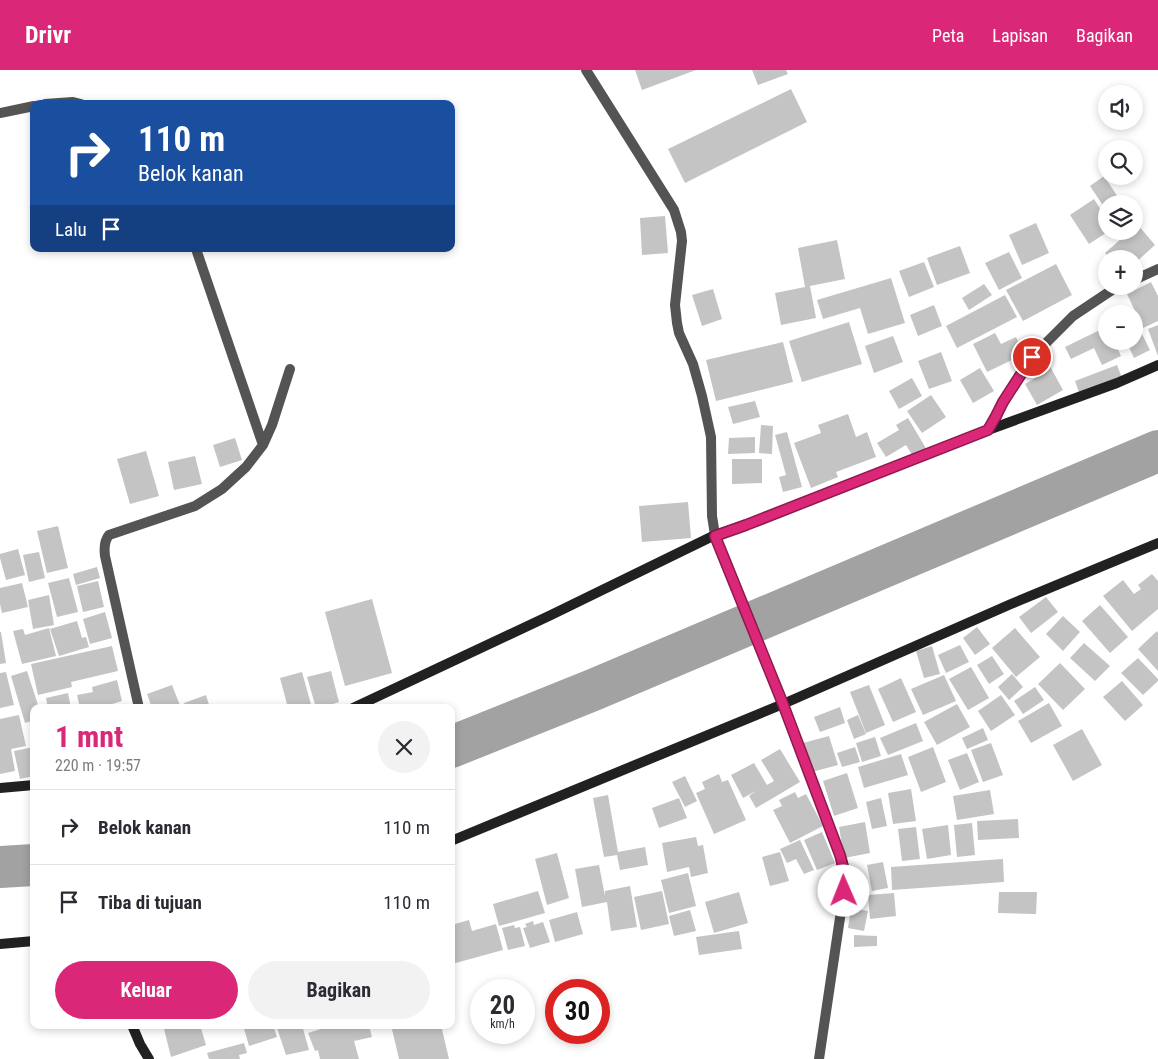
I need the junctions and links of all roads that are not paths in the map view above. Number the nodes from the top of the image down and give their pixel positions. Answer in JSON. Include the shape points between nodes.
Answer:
{"nodes":[{"id":1,"x":586,"y":70,"type":"edge"},
{"id":2,"x":30,"y":107,"type":"edge"},
{"id":3,"x":0,"y":113,"type":"edge"},
{"id":4,"x":197,"y":252,"type":"edge"},
{"id":5,"x":1158,"y":269,"type":"edge"},
{"id":6,"x":1143,"y":276,"type":"edge"},
{"id":7,"x":1104,"y":295,"type":"edge"},
{"id":8,"x":1158,"y":365,"type":"edge"},
{"id":9,"x":290,"y":369,"type":"dead end"},
{"id":10,"x":988,"y":430,"type":"junction"},
{"id":11,"x":263,"y":445,"type":"junction"},
{"id":12,"x":715,"y":536,"type":"junction"},
{"id":13,"x":1158,"y":543,"type":"edge"},
{"id":14,"x":781,"y":700,"type":"junction"},
{"id":15,"x":138,"y":704,"type":"edge"},
{"id":16,"x":361,"y":704,"type":"edge"},
{"id":17,"x":30,"y":785,"type":"edge"},
{"id":18,"x":0,"y":788,"type":"edge"},
{"id":19,"x":455,"y":839,"type":"edge"},
{"id":20,"x":30,"y":941,"type":"edge"},
{"id":21,"x":0,"y":944,"type":"edge"},
{"id":22,"x":134,"y":1029,"type":"edge"},
{"id":23,"x":149,"y":1059,"type":"edge"},
{"id":24,"x":820,"y":1059,"type":"edge"}],
"edges":[{"from":1,"to":12,"type":"street","via":[[674,210],[681,232],[675,305],[677,323],[693,364],[711,437]]},
{"from":2,"to":3,"type":"street"},
{"from":4,"to":11,"type":"street"},
{"from":5,"to":6,"type":"street"},
{"from":7,"to":10,"type":"street","via":[[1073,316],[1032,357]]},
{"from":8,"to":10,"type":"street"},
{"from":9,"to":11,"type":"street"},
{"from":10,"to":12,"type":"street"},
{"from":11,"to":15,"type":"street","via":[[246,467],[210,498],[109,535],[106,539],[105,556]]},
{"from":12,"to":14,"type":"street"},
{"from":12,"to":16,"type":"street"},
{"from":13,"to":14,"type":"street"},
{"from":14,"to":19,"type":"street"},
{"from":14,"to":24,"type":"street","via":[[844,866]]},
{"from":17,"to":18,"type":"street"},
{"from":20,"to":21,"type":"street"},
{"from":22,"to":23,"type":"street"}]}
